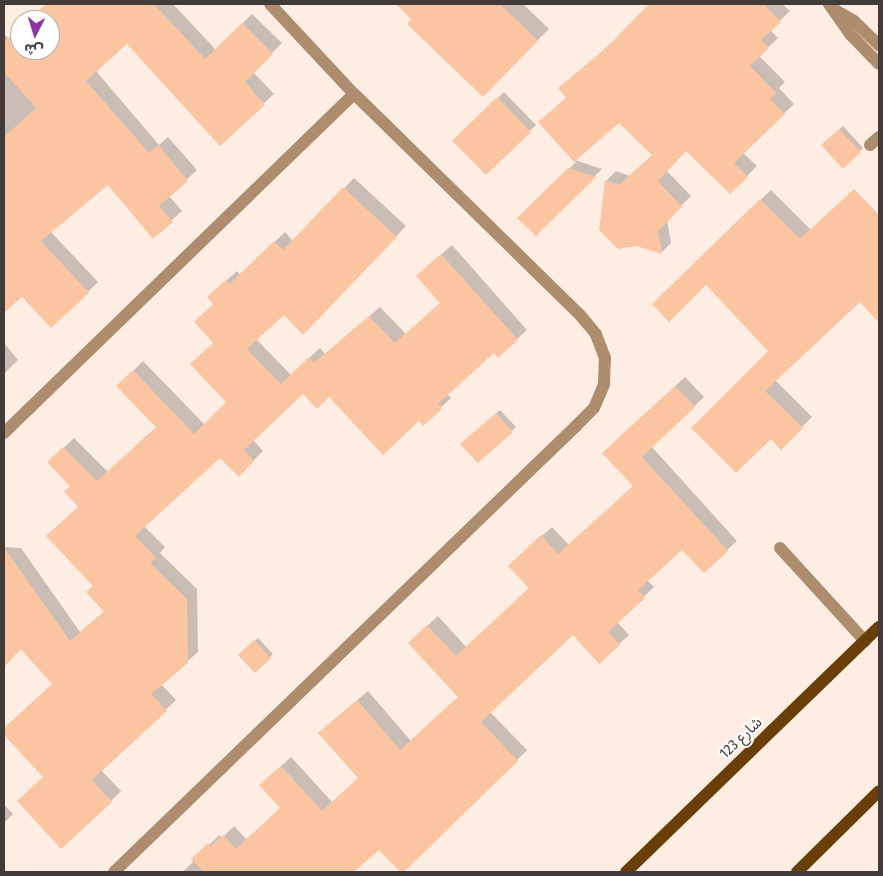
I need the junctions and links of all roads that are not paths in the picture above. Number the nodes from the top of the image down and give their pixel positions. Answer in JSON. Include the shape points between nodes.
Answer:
{"nodes":[{"id":1,"x":270,"y":4,"type":"edge"},
{"id":2,"x":832,"y":7,"type":"edge"},
{"id":3,"x":879,"y":45,"type":"edge"},
{"id":4,"x":879,"y":64,"type":"edge"},
{"id":5,"x":354,"y":94,"type":"junction"},
{"id":6,"x":4,"y":433,"type":"edge"},
{"id":7,"x":780,"y":548,"type":"dead end"},
{"id":8,"x":879,"y":627,"type":"edge"},
{"id":9,"x":865,"y":641,"type":"junction"},
{"id":10,"x":879,"y":791,"type":"edge"},
{"id":11,"x":114,"y":872,"type":"edge"},
{"id":12,"x":626,"y":872,"type":"edge"},
{"id":13,"x":797,"y":872,"type":"edge"}],
"edges":[{"from":1,"to":5,"type":"street"},
{"from":2,"to":3,"type":"street","via":[[854,21]]},
{"from":2,"to":4,"type":"street","via":[[851,35]]},
{"from":5,"to":6,"type":"street"},
{"from":5,"to":11,"type":"street","via":[[580,315],[596,334],[602,350],[604,384],[594,408],[576,426]]},
{"from":7,"to":9,"type":"street"},
{"from":8,"to":9,"type":"main road","name":"شارع 123"},
{"from":9,"to":12,"type":"main road","name":"شارع 123"},
{"from":10,"to":13,"type":"main road"}]}
